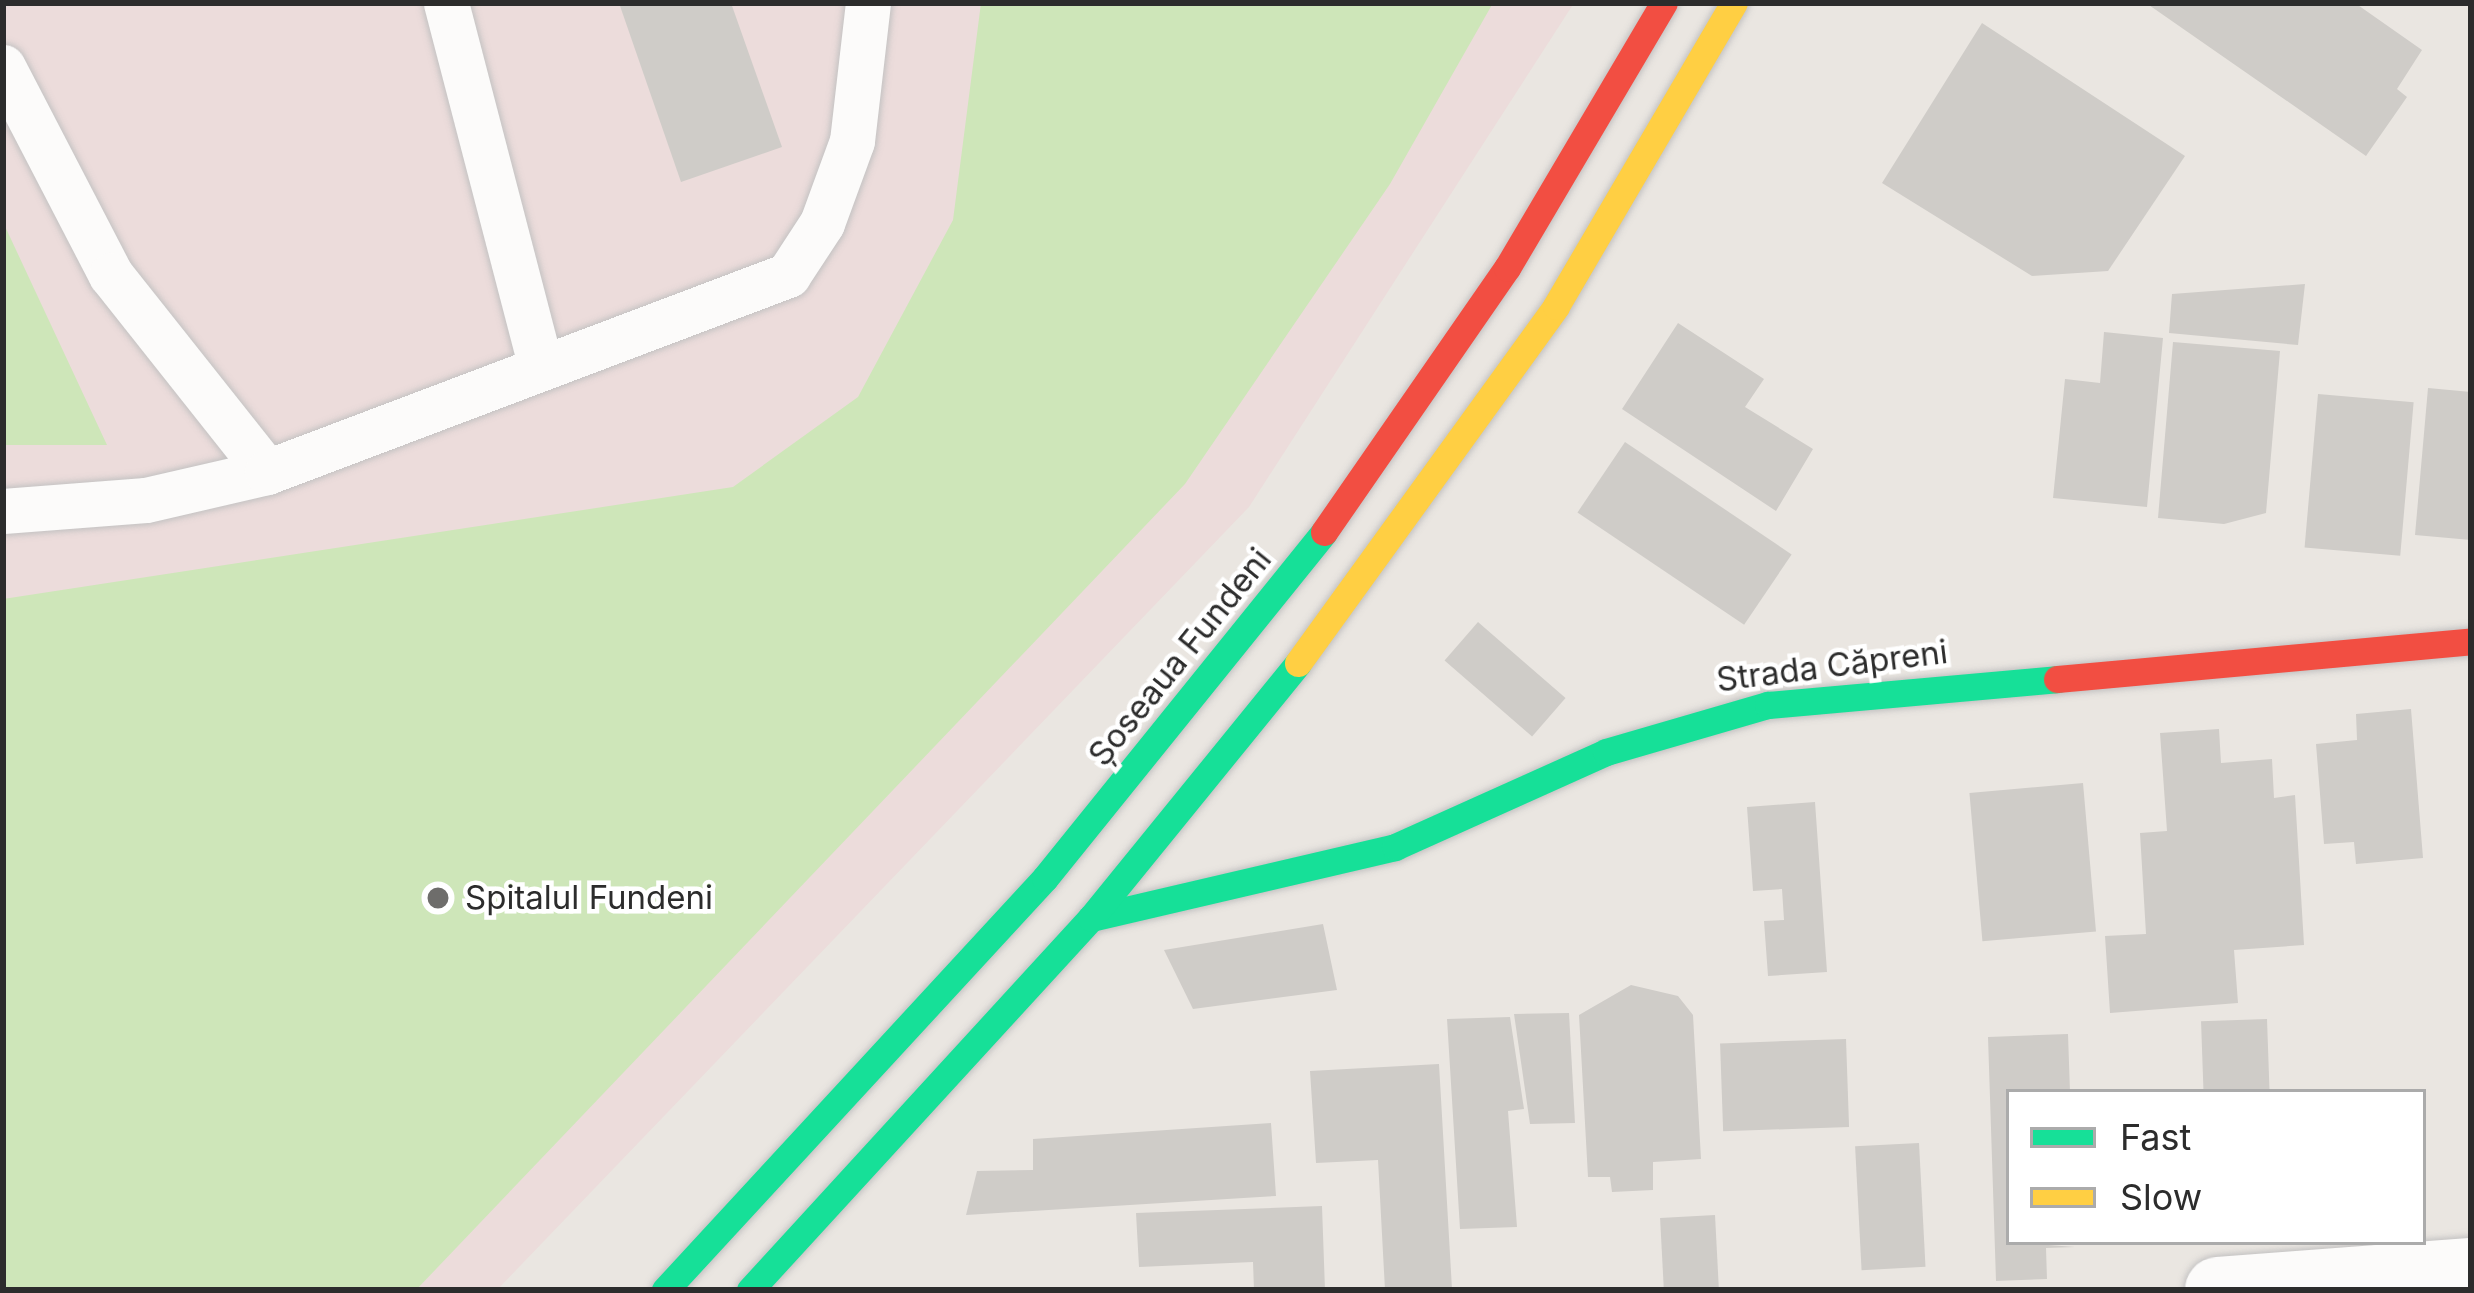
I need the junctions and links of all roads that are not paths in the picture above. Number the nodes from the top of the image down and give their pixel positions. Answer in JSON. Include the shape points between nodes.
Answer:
{"nodes":[{"id":1,"x":446,"y":3,"type":"edge"},
{"id":2,"x":868,"y":3,"type":"edge"},
{"id":3,"x":1664,"y":3,"type":"edge"},
{"id":4,"x":1734,"y":3,"type":"edge"},
{"id":5,"x":3,"y":67,"type":"edge"},
{"id":6,"x":541,"y":368,"type":"junction"},
{"id":7,"x":267,"y":472,"type":"junction"},
{"id":8,"x":3,"y":511,"type":"edge"},
{"id":9,"x":2471,"y":641,"type":"edge"},
{"id":10,"x":1091,"y":918,"type":"junction"},
{"id":11,"x":2471,"y":1270,"type":"edge"},
{"id":12,"x":665,"y":1290,"type":"edge"},
{"id":13,"x":749,"y":1290,"type":"edge"},
{"id":14,"x":2218,"y":1290,"type":"edge"}],
"edges":[{"from":1,"to":6,"type":"lane"},
{"from":2,"to":6,"type":"lane","via":[[852,141],[822,223],[788,275]]},
{"from":3,"to":12,"type":"main road","name":"Șoseaua Fundeni","via":[[1508,268],[1293,576],[1045,878]]},
{"from":4,"to":10,"type":"main road","via":[[1456,457]]},
{"from":5,"to":7,"type":"lane","via":[[111,274]]},
{"from":6,"to":7,"type":"lane"},
{"from":7,"to":8,"type":"lane","via":[[146,500]]},
{"from":9,"to":10,"type":"main road","name":"Strada Căpreni","via":[[1768,705],[1679,724],[1373,854]]},
{"from":10,"to":13,"type":"main road"},
{"from":11,"to":14,"type":"street"}]}
